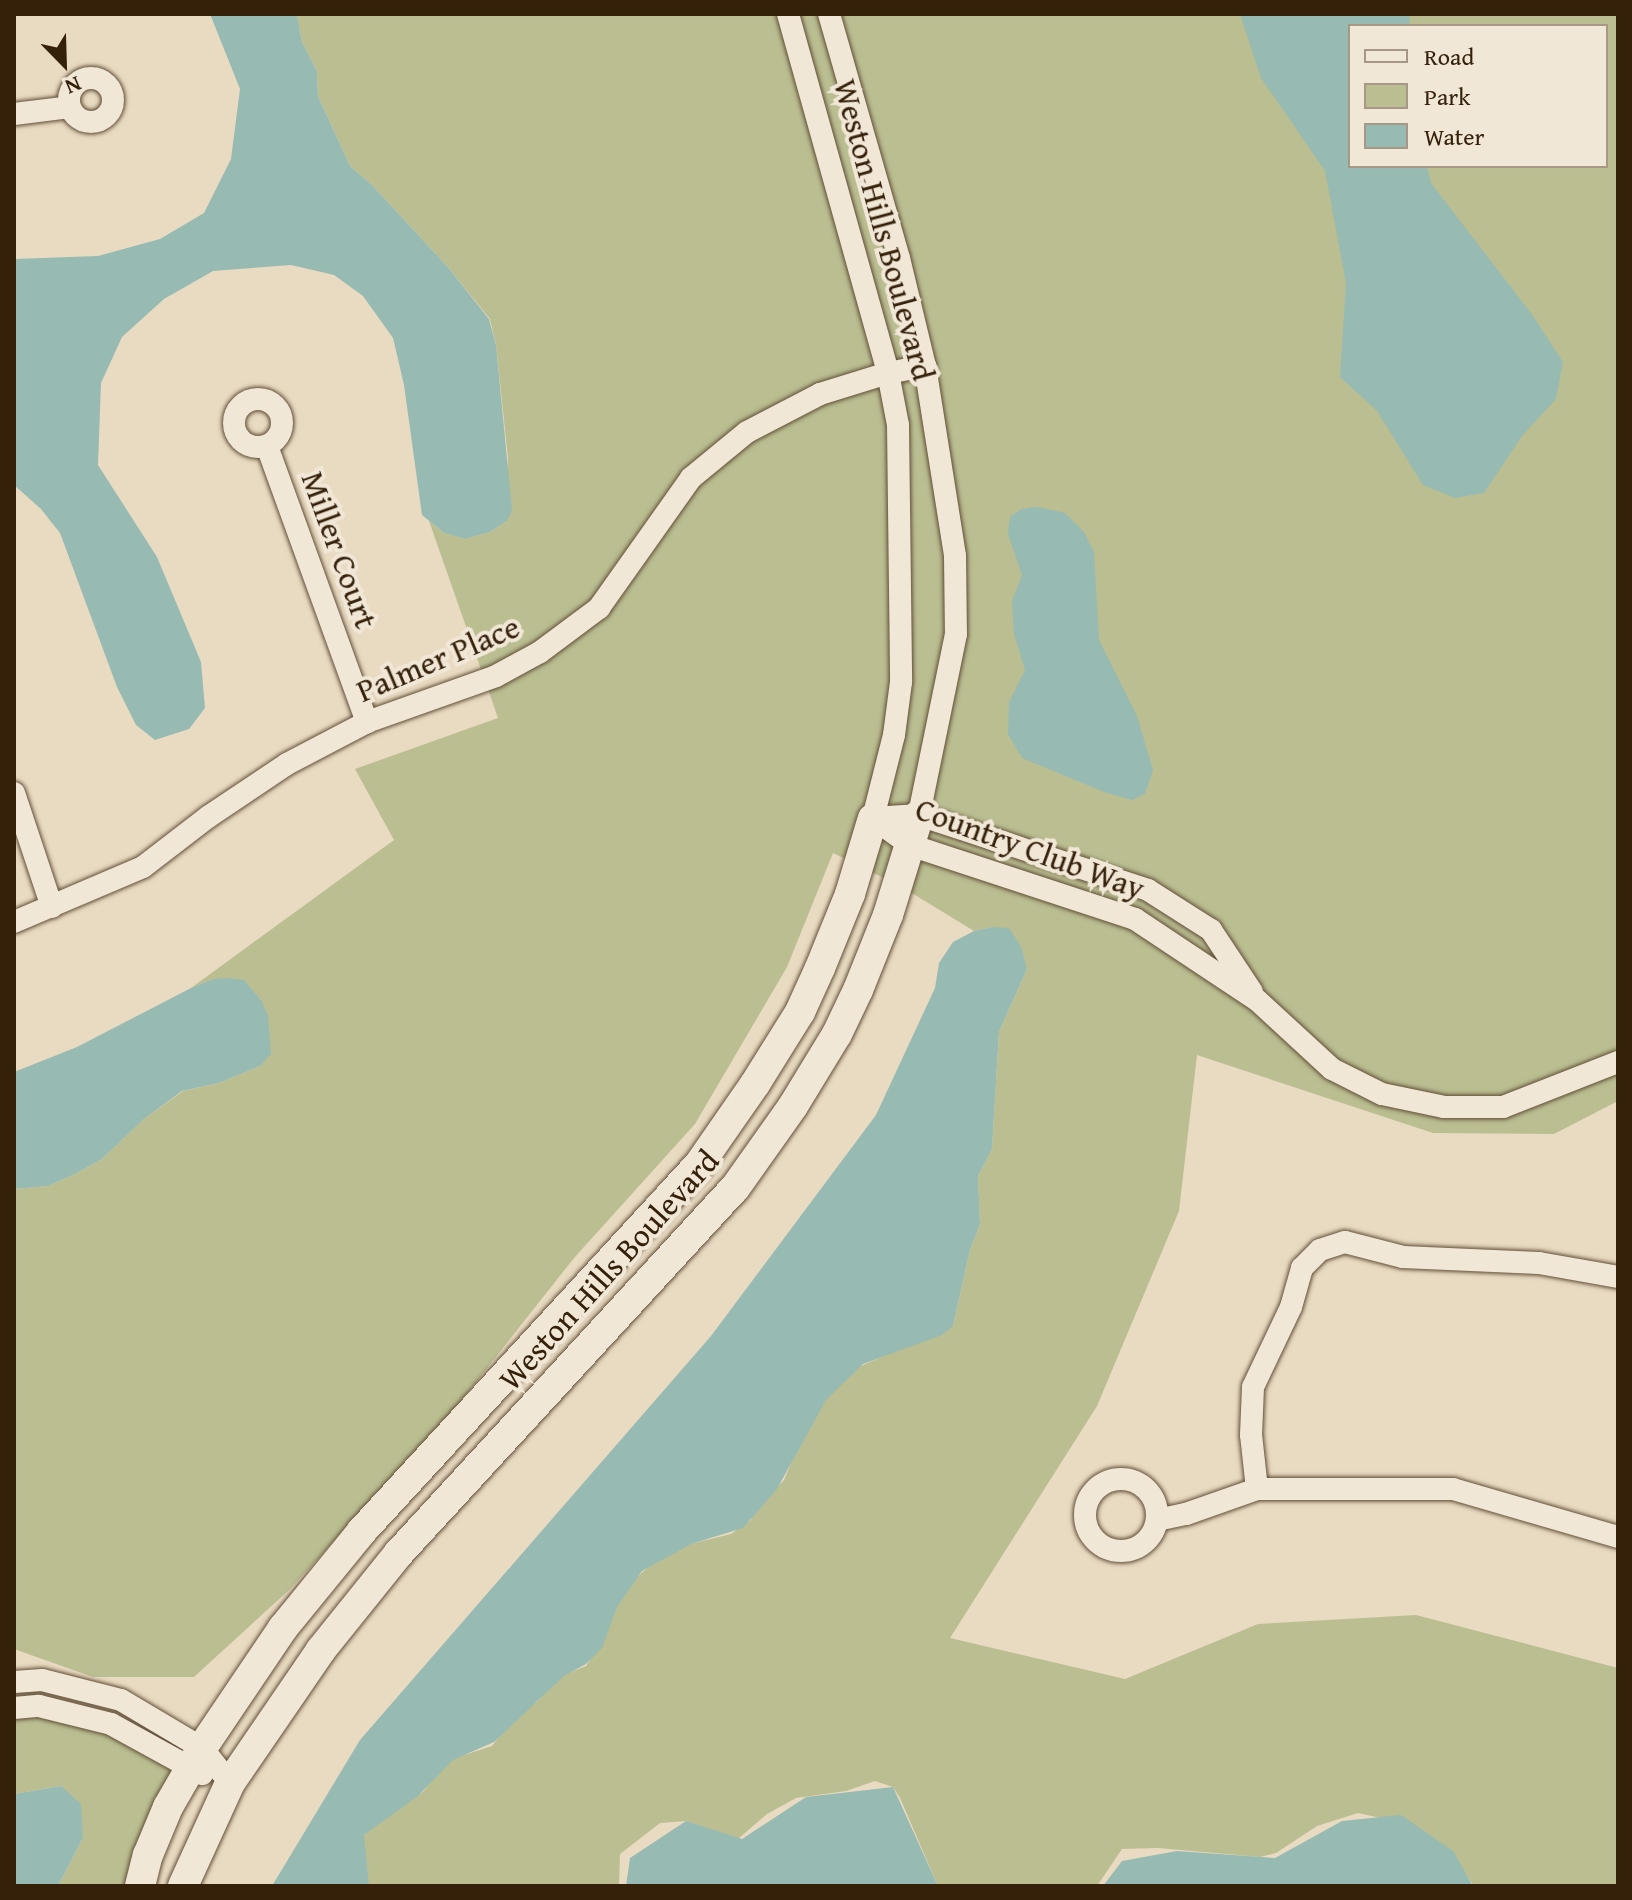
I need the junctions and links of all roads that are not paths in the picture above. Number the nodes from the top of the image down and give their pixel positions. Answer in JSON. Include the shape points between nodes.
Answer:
{"nodes":[{"id":1,"x":788,"y":14,"type":"edge"},
{"id":2,"x":829,"y":14,"type":"edge"},
{"id":3,"x":70,"y":107,"type":"dead end"},
{"id":4,"x":14,"y":114,"type":"edge"},
{"id":5,"x":925,"y":366,"type":"junction"},
{"id":6,"x":888,"y":373,"type":"junction"},
{"id":7,"x":267,"y":446,"type":"dead end"},
{"id":8,"x":367,"y":722,"type":"junction"},
{"id":9,"x":14,"y":793,"type":"edge"},
{"id":10,"x":919,"y":815,"type":"junction"},
{"id":11,"x":873,"y":818,"type":"junction"},
{"id":12,"x":910,"y":845,"type":"junction"},
{"id":13,"x":52,"y":907,"type":"junction"},
{"id":14,"x":14,"y":922,"type":"edge"},
{"id":15,"x":1257,"y":1000,"type":"junction"},
{"id":16,"x":1618,"y":1062,"type":"edge"},
{"id":17,"x":1618,"y":1277,"type":"edge"},
{"id":18,"x":1257,"y":1489,"type":"junction"},
{"id":19,"x":1157,"y":1520,"type":"dead end"},
{"id":20,"x":1618,"y":1537,"type":"edge"},
{"id":21,"x":14,"y":1682,"type":"edge"},
{"id":22,"x":14,"y":1708,"type":"edge"},
{"id":23,"x":196,"y":1760,"type":"junction"},
{"id":24,"x":230,"y":1783,"type":"junction"},
{"id":25,"x":140,"y":1886,"type":"edge"},
{"id":26,"x":183,"y":1886,"type":"edge"}],
"edges":[{"from":1,"to":6,"type":"street","name":"Weston Hills Boulevard"},
{"from":2,"to":5,"type":"street","name":"Weston Hills Boulevard"},
{"from":3,"to":4,"type":"street"},
{"from":5,"to":6,"type":"street","name":"Palmer Place"},
{"from":5,"to":10,"type":"street","name":"Weston Hills Boulevard","via":[[942,458],[942,607],[956,634]]},
{"from":6,"to":8,"type":"street","name":"Palmer Place","via":[[820,394],[747,432],[691,478],[599,608],[540,652],[496,676]]},
{"from":6,"to":11,"type":"street","name":"Weston Hills Boulevard","via":[[912,558],[912,607],[901,634],[894,735]]},
{"from":7,"to":8,"type":"street","name":"Miller Court"},
{"from":8,"to":13,"type":"street","name":"Palmer Place","via":[[287,764],[143,867]]},
{"from":9,"to":13,"type":"street"},
{"from":10,"to":11,"type":"street","name":"Country Club Way"},
{"from":10,"to":12,"type":"street","name":"Weston Hills Boulevard"},
{"from":10,"to":15,"type":"street","name":"Country Club Way","via":[[1148,890],[1211,930]]},
{"from":11,"to":12,"type":"street","name":"Country Club Way"},
{"from":11,"to":23,"type":"street","name":"Weston Hills Boulevard","via":[[850,894],[800,1012],[698,1166],[362,1531],[283,1628]]},
{"from":12,"to":15,"type":"street","name":"Country Club Way","via":[[1135,919]]},
{"from":12,"to":24,"type":"street","name":"Weston Hills Boulevard","via":[[888,915],[837,1034],[735,1188],[399,1553],[321,1650]]},
{"from":13,"to":14,"type":"street","name":"Palmer Place"},
{"from":15,"to":16,"type":"street","name":"Country Club Way","via":[[1332,1069],[1382,1094],[1444,1107],[1503,1107]]},
{"from":17,"to":18,"type":"street","via":[[1539,1263],[1403,1257],[1345,1242],[1320,1250],[1302,1268],[1291,1307],[1253,1387]]},
{"from":18,"to":19,"type":"street"},
{"from":18,"to":20,"type":"street","via":[[1453,1489]]},
{"from":21,"to":23,"type":"street","via":[[42,1680],[121,1700]]},
{"from":22,"to":23,"type":"street","via":[[39,1706],[111,1724]]},
{"from":23,"to":24,"type":"street"},
{"from":23,"to":25,"type":"street","name":"Weston Hills Boulevard","via":[[153,1843]]},
{"from":24,"to":26,"type":"street","name":"Weston Hills Boulevard"}]}
